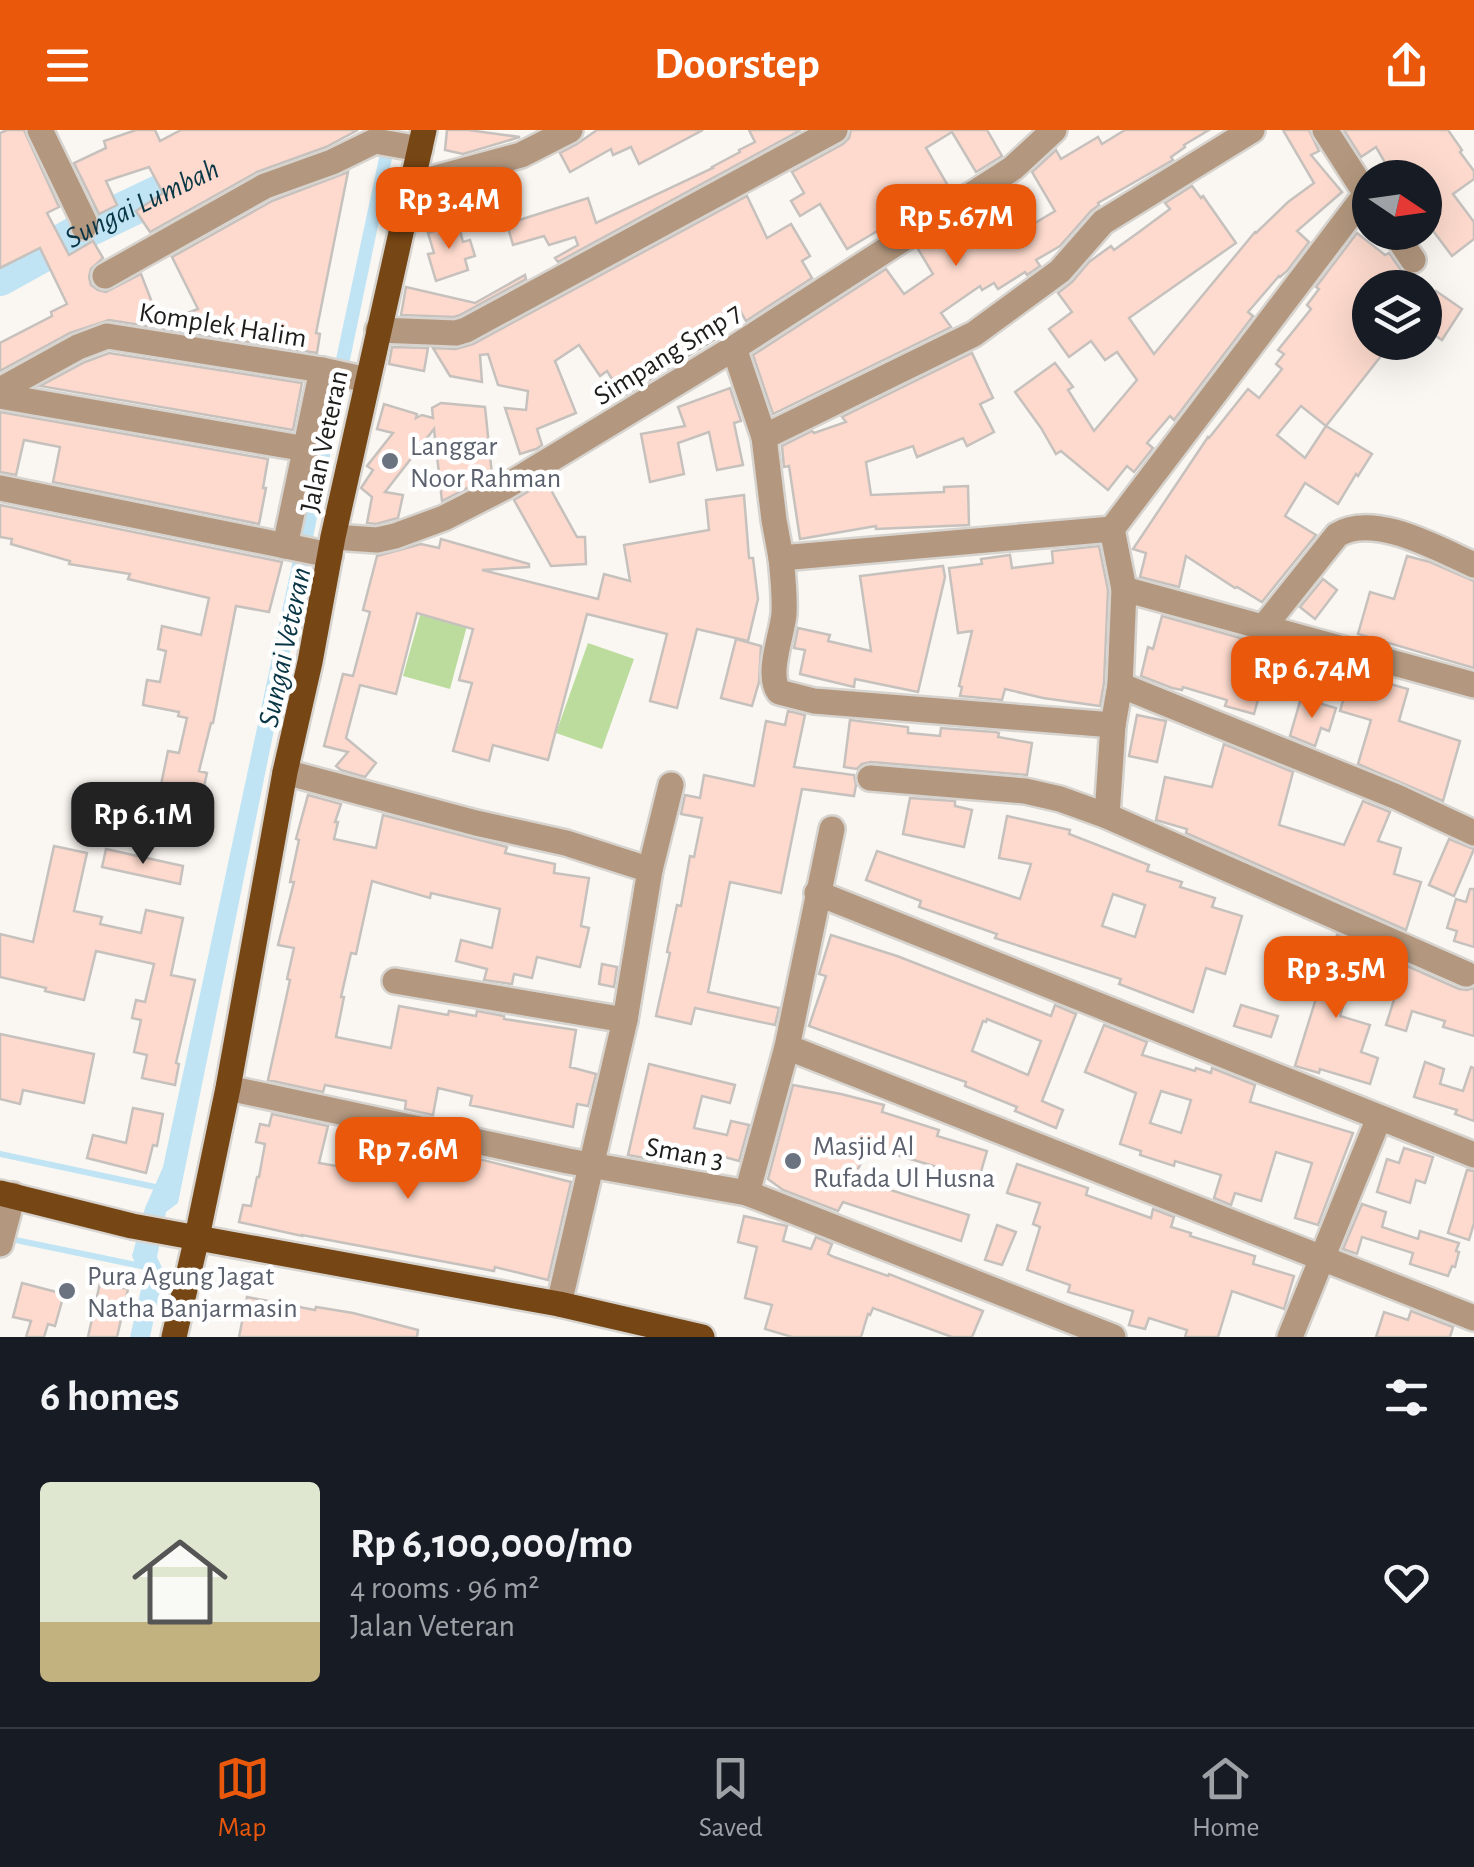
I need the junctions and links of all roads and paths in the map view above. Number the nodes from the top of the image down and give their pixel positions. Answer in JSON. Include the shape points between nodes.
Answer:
{"nodes":[{"id":1,"x":40,"y":130,"type":"edge"},
{"id":2,"x":570,"y":130,"type":"edge"},
{"id":3,"x":835,"y":130,"type":"edge"},
{"id":4,"x":1054,"y":130,"type":"edge"},
{"id":5,"x":1252,"y":130,"type":"edge"},
{"id":6,"x":1325,"y":130,"type":"edge"},
{"id":7,"x":408,"y":142,"type":"edge"},
{"id":8,"x":1352,"y":172,"type":"edge"},
{"id":9,"x":413,"y":184,"type":"junction"},
{"id":10,"x":1352,"y":218,"type":"edge"},
{"id":11,"x":84,"y":227,"type":"dead end"},
{"id":12,"x":1406,"y":250,"type":"edge"},
{"id":13,"x":1413,"y":260,"type":"dead end"},
{"id":14,"x":105,"y":276,"type":"dead end"},
{"id":15,"x":378,"y":330,"type":"junction"},
{"id":16,"x":734,"y":348,"type":"junction"},
{"id":17,"x":343,"y":375,"type":"junction"},
{"id":18,"x":0,"y":394,"type":"edge"},
{"id":19,"x":764,"y":436,"type":"junction"},
{"id":20,"x":306,"y":449,"type":"junction"},
{"id":21,"x":0,"y":488,"type":"edge"},
{"id":22,"x":1112,"y":529,"type":"junction"},
{"id":23,"x":312,"y":547,"type":"junction"},
{"id":24,"x":781,"y":558,"type":"junction"},
{"id":25,"x":1474,"y":564,"type":"edge"},
{"id":26,"x":1124,"y":590,"type":"junction"},
{"id":27,"x":1262,"y":629,"type":"junction"},
{"id":28,"x":1120,"y":685,"type":"junction"},
{"id":29,"x":1474,"y":685,"type":"edge"},
{"id":30,"x":1114,"y":725,"type":"junction"},
{"id":31,"x":286,"y":772,"type":"junction"},
{"id":32,"x":870,"y":778,"type":"dead end"},
{"id":33,"x":671,"y":785,"type":"dead end"},
{"id":34,"x":1107,"y":816,"type":"junction"},
{"id":35,"x":832,"y":829,"type":"dead end"},
{"id":36,"x":1474,"y":833,"type":"edge"},
{"id":37,"x":650,"y":870,"type":"junction"},
{"id":38,"x":817,"y":893,"type":"junction"},
{"id":39,"x":1466,"y":974,"type":"dead end"},
{"id":40,"x":395,"y":980,"type":"dead end"},
{"id":41,"x":625,"y":1020,"type":"junction"},
{"id":42,"x":787,"y":1046,"type":"junction"},
{"id":43,"x":228,"y":1088,"type":"junction"},
{"id":44,"x":1380,"y":1118,"type":"junction"},
{"id":45,"x":1474,"y":1156,"type":"edge"},
{"id":46,"x":592,"y":1166,"type":"junction"},
{"id":47,"x":747,"y":1193,"type":"junction"},
{"id":48,"x":6,"y":1194,"type":"edge"},
{"id":49,"x":2,"y":1235,"type":"edge"},
{"id":50,"x":198,"y":1237,"type":"junction"},
{"id":51,"x":1322,"y":1258,"type":"junction"},
{"id":52,"x":559,"y":1304,"type":"junction"},
{"id":53,"x":1474,"y":1318,"type":"edge"},
{"id":54,"x":174,"y":1337,"type":"edge"},
{"id":55,"x":702,"y":1337,"type":"edge"},
{"id":56,"x":1113,"y":1337,"type":"edge"},
{"id":57,"x":1290,"y":1337,"type":"edge"}],
"edges":[{"from":1,"to":11,"type":"street"},
{"from":2,"to":9,"type":"street","via":[[520,156]]},
{"from":3,"to":15,"type":"street","via":[[466,330]]},
{"from":4,"to":16,"type":"street","name":"Simpang Smp 7","via":[[1013,168]]},
{"from":5,"to":19,"type":"street","via":[[1104,222],[1060,271],[974,334]]},
{"from":6,"to":8,"type":"street"},
{"from":7,"to":9,"type":"main road","name":"Jalan Veteran"},
{"from":7,"to":14,"type":"street","via":[[375,141],[265,186]]},
{"from":9,"to":15,"type":"main road","name":"Jalan Veteran"},
{"from":10,"to":22,"type":"street"},
{"from":12,"to":13,"type":"street"},
{"from":15,"to":17,"type":"main road","name":"Jalan Veteran"},
{"from":16,"to":19,"type":"street"},
{"from":16,"to":23,"type":"street","name":"Simpang Smp 7","via":[[444,518],[378,540]]},
{"from":17,"to":18,"type":"street","name":"Komplek Halim","via":[[107,336],[78,346]]},
{"from":17,"to":20,"type":"street"},
{"from":17,"to":23,"type":"main road","name":"Jalan Veteran"},
{"from":18,"to":20,"type":"street"},
{"from":19,"to":24,"type":"street"},
{"from":20,"to":23,"type":"street"},
{"from":21,"to":23,"type":"street","name":"Simpang Smp 7"},
{"from":22,"to":24,"type":"street"},
{"from":22,"to":26,"type":"street"},
{"from":23,"to":31,"type":"main road","name":"Jalan Veteran","via":[[310,662]]},
{"from":24,"to":30,"type":"street","via":[[784,618],[773,680],[779,692]]},
{"from":25,"to":27,"type":"street","via":[[1403,534],[1344,531]]},
{"from":26,"to":27,"type":"street"},
{"from":26,"to":28,"type":"street"},
{"from":27,"to":29,"type":"street"},
{"from":28,"to":30,"type":"street"},
{"from":28,"to":36,"type":"street"},
{"from":30,"to":34,"type":"street"},
{"from":31,"to":37,"type":"street","via":[[566,842]]},
{"from":31,"to":43,"type":"main road","name":"Jalan Veteran"},
{"from":32,"to":34,"type":"street","via":[[1025,791]]},
{"from":33,"to":37,"type":"street"},
{"from":34,"to":39,"type":"street"},
{"from":35,"to":38,"type":"street"},
{"from":37,"to":41,"type":"street"},
{"from":38,"to":42,"type":"street"},
{"from":38,"to":44,"type":"street"},
{"from":40,"to":41,"type":"street"},
{"from":41,"to":46,"type":"street"},
{"from":42,"to":47,"type":"street"},
{"from":42,"to":51,"type":"street"},
{"from":43,"to":46,"type":"street","name":"Sman 3"},
{"from":43,"to":50,"type":"main road","name":"Jalan Veteran"},
{"from":44,"to":45,"type":"street"},
{"from":44,"to":51,"type":"street"},
{"from":46,"to":47,"type":"street","name":"Sman 3"},
{"from":46,"to":52,"type":"street"},
{"from":47,"to":56,"type":"street","name":"Sman 3"},
{"from":48,"to":49,"type":"street"},
{"from":48,"to":50,"type":"main road"},
{"from":50,"to":52,"type":"main road"},
{"from":50,"to":54,"type":"main road","name":"Jalan Veteran"},
{"from":51,"to":53,"type":"street"},
{"from":51,"to":57,"type":"street"},
{"from":52,"to":55,"type":"main road"}]}
